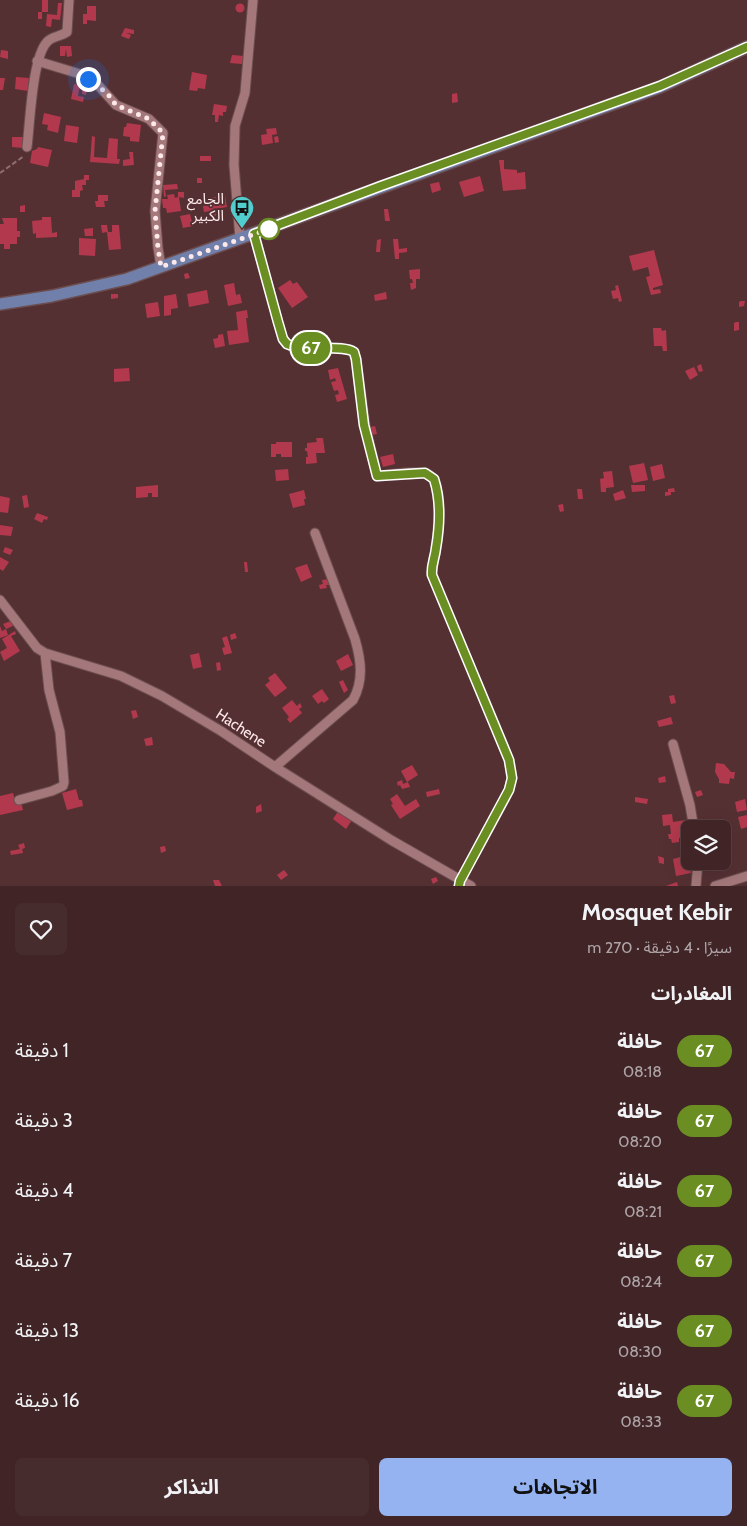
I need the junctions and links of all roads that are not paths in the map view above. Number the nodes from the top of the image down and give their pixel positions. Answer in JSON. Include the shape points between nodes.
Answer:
{"nodes":[{"id":1,"x":69,"y":0,"type":"edge"},
{"id":2,"x":253,"y":0,"type":"edge"},
{"id":3,"x":747,"y":47,"type":"edge"},
{"id":4,"x":37,"y":61,"type":"junction"},
{"id":5,"x":27,"y":148,"type":"road end"},
{"id":6,"x":254,"y":234,"type":"junction"},
{"id":7,"x":240,"y":239,"type":"junction"},
{"id":8,"x":161,"y":267,"type":"junction"},
{"id":9,"x":0,"y":304,"type":"edge"},
{"id":10,"x":315,"y":533,"type":"dead end"},
{"id":11,"x":0,"y":600,"type":"edge"},
{"id":12,"x":45,"y":653,"type":"junction"},
{"id":13,"x":672,"y":744,"type":"dead end"},
{"id":14,"x":275,"y":766,"type":"junction"},
{"id":15,"x":20,"y":800,"type":"dead end"},
{"id":16,"x":693,"y":820,"type":"edge"},
{"id":17,"x":697,"y":870,"type":"edge"},
{"id":18,"x":747,"y":876,"type":"edge"},
{"id":19,"x":460,"y":883,"type":"edge"},
{"id":20,"x":471,"y":886,"type":"edge"},
{"id":21,"x":696,"y":886,"type":"edge"},
{"id":22,"x":715,"y":886,"type":"edge"}],
"edges":[{"from":1,"to":4,"type":"street","via":[[67,32],[51,38]]},
{"from":2,"to":7,"type":"street","via":[[245,93],[235,126],[234,165]]},
{"from":3,"to":6,"type":"main road","via":[[660,86]]},
{"from":4,"to":5,"type":"street"},
{"from":4,"to":8,"type":"street","via":[[80,74],[97,84],[116,105],[149,119],[163,133],[155,211]]},
{"from":6,"to":7,"type":"main road"},
{"from":6,"to":19,"type":"street","via":[[287,344],[301,348],[345,347],[354,352],[364,425],[377,476],[425,473],[434,479],[440,508],[432,575],[509,760],[512,778],[509,790]]},
{"from":7,"to":8,"type":"main road"},
{"from":8,"to":9,"type":"main road","via":[[103,285]]},
{"from":10,"to":14,"type":"street","via":[[355,638],[361,672],[353,700]]},
{"from":11,"to":12,"type":"street","name":"Hachene","via":[[37,648]]},
{"from":12,"to":14,"type":"street","name":"Hachene","via":[[122,676],[222,730]]},
{"from":12,"to":15,"type":"street","via":[[50,697],[60,732],[64,782],[58,789]]},
{"from":13,"to":16,"type":"street"},
{"from":14,"to":19,"type":"street","name":"Hachene"},
{"from":17,"to":21,"type":"street"},
{"from":18,"to":22,"type":"street"},
{"from":19,"to":20,"type":"street","name":"Hachene"}]}
